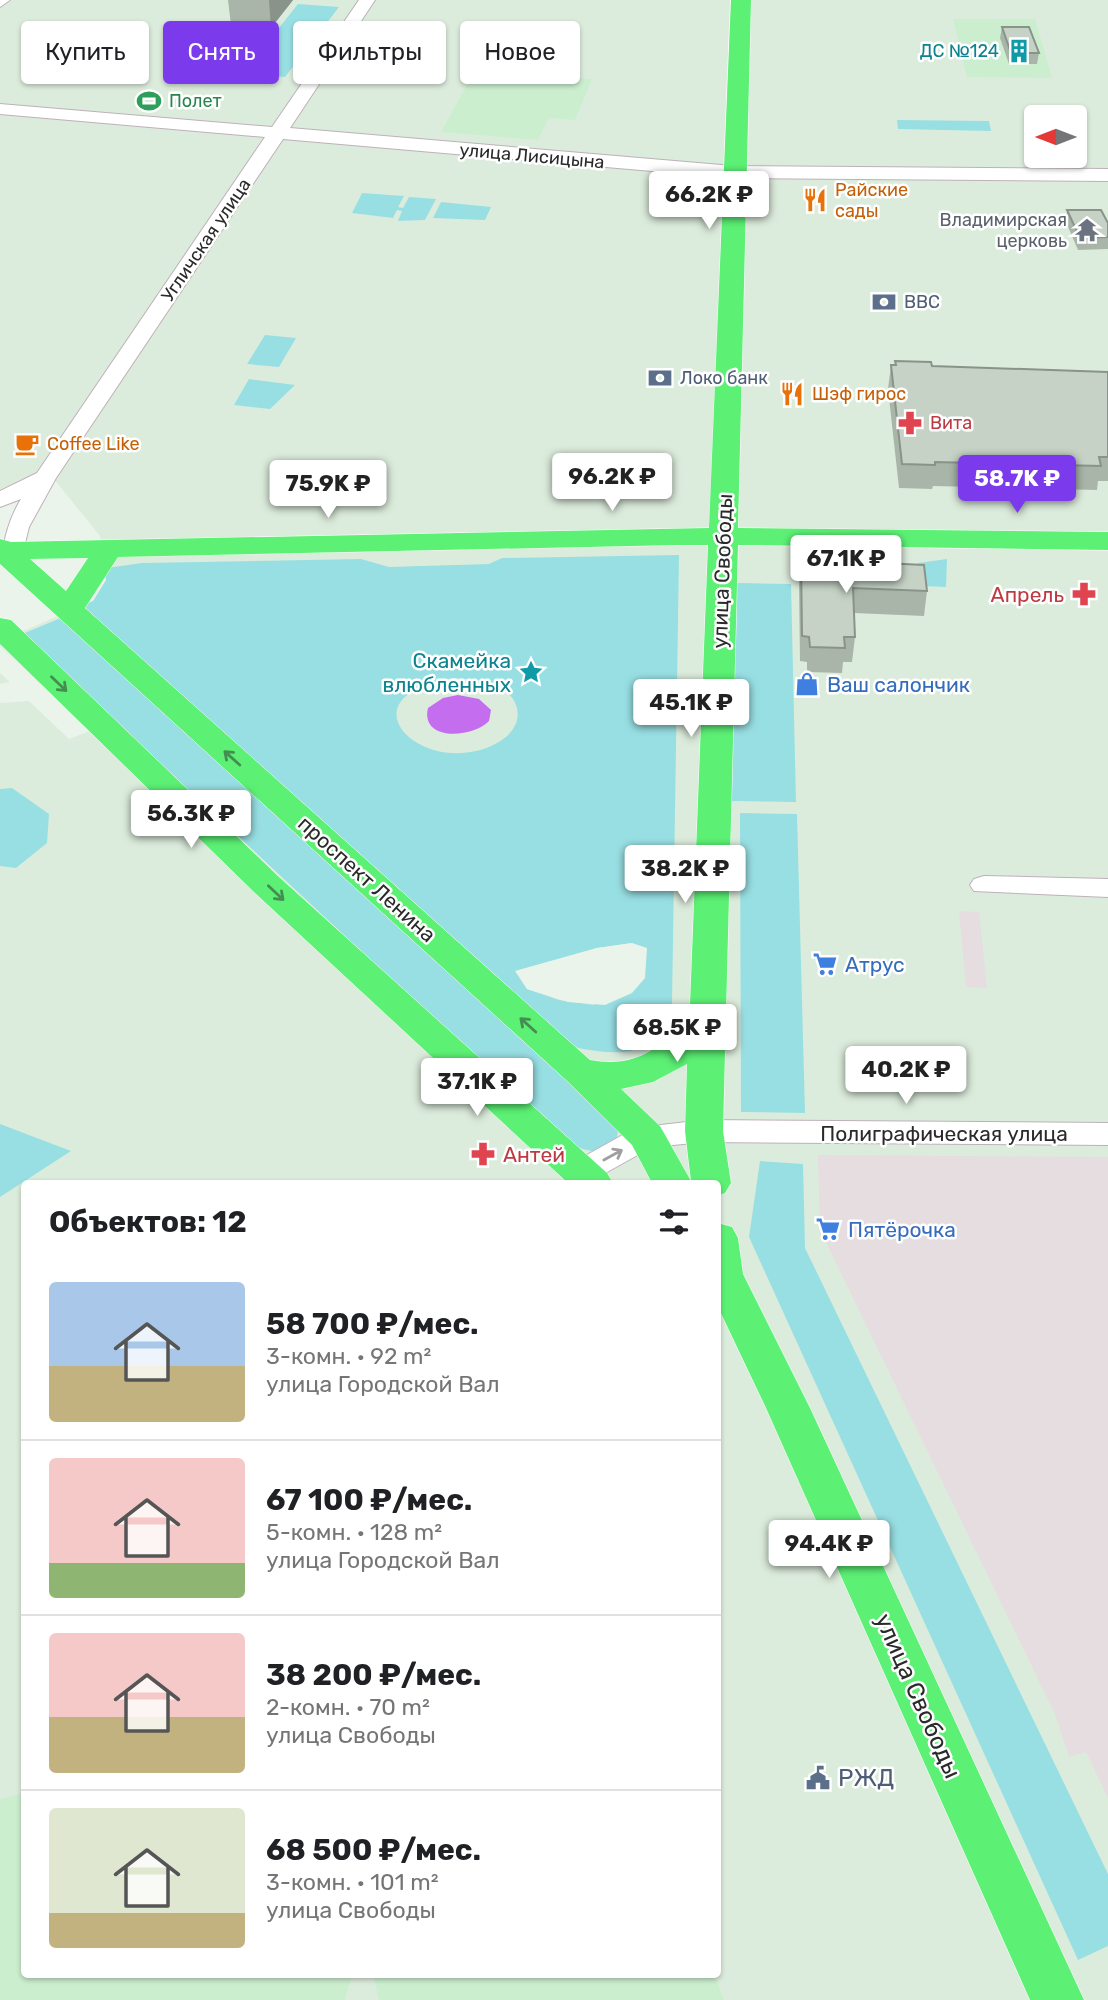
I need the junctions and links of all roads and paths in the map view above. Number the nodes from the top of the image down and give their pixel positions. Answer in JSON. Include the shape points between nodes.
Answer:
{"nodes":[{"id":1,"x":366,"y":0,"type":"edge"},
{"id":2,"x":741,"y":0,"type":"edge"},
{"id":3,"x":0,"y":108,"type":"edge"},
{"id":4,"x":277,"y":134,"type":"junction"},
{"id":5,"x":733,"y":172,"type":"junction"},
{"id":6,"x":1108,"y":175,"type":"edge"},
{"id":7,"x":45,"y":478,"type":"junction"},
{"id":8,"x":0,"y":500,"type":"edge"},
{"id":9,"x":723,"y":536,"type":"junction"},
{"id":10,"x":1108,"y":541,"type":"edge"},
{"id":11,"x":92,"y":552,"type":"junction"},
{"id":12,"x":7,"y":557,"type":"edge"},
{"id":13,"x":68,"y":610,"type":"junction"},
{"id":14,"x":3,"y":633,"type":"edge"},
{"id":15,"x":984,"y":885,"type":"dead end"},
{"id":16,"x":1108,"y":888,"type":"edge"},
{"id":17,"x":709,"y":999,"type":"junction"},
{"id":18,"x":579,"y":1071,"type":"junction"},
{"id":19,"x":704,"y":1131,"type":"junction"},
{"id":20,"x":1108,"y":1134,"type":"edge"},
{"id":21,"x":646,"y":1136,"type":"junction"},
{"id":22,"x":586,"y":1178,"type":"edge"},
{"id":23,"x":670,"y":1180,"type":"edge"},
{"id":24,"x":710,"y":1180,"type":"edge"},
{"id":25,"x":721,"y":1266,"type":"edge"},
{"id":26,"x":1057,"y":2000,"type":"edge"}],
"edges":[{"from":1,"to":4,"type":"street","name":"Угличская улица"},
{"from":2,"to":5,"type":"main road","name":"улица Свободы"},
{"from":3,"to":4,"type":"street","name":"улица Лисицына"},
{"from":4,"to":5,"type":"street","name":"улица Лисицына"},
{"from":4,"to":7,"type":"street","name":"Угличская улица"},
{"from":5,"to":6,"type":"street","name":"улица Лисицына"},
{"from":5,"to":9,"type":"main road","name":"улица Свободы"},
{"from":7,"to":8,"type":"street","name":"Угличская улица"},
{"from":7,"to":12,"type":"street","name":"Угличская улица"},
{"from":9,"to":10,"type":"main road"},
{"from":9,"to":11,"type":"main road"},
{"from":9,"to":17,"type":"main road","name":"улица Свободы"},
{"from":11,"to":12,"type":"main road"},
{"from":11,"to":12,"type":"main road"},
{"from":11,"to":13,"type":"main road"},
{"from":12,"to":13,"type":"main road","name":"проспект Ленина"},
{"from":18,"to":13,"type":"main road","name":"проспект Ленина","one_way":true},
{"from":14,"to":22,"type":"main road","one_way":true,"via":[[267,885]]},
{"from":15,"to":16,"type":"street"},
{"from":17,"to":18,"type":"main road","via":[[698,1029],[684,1049],[665,1062],[630,1074],[596,1076]]},
{"from":17,"to":19,"type":"main road","name":"улица Свободы"},
{"from":18,"to":21,"type":"main road","name":"проспект Ленина"},
{"from":19,"to":20,"type":"street","name":"Полиграфическая улица"},
{"from":19,"to":21,"type":"street","name":"Полиграфическая улица"},
{"from":19,"to":24,"type":"main road","name":"улица Свободы"},
{"from":22,"to":21,"type":"street","name":"Полиграфическая улица","one_way":true},
{"from":21,"to":23,"type":"main road","name":"проспект Ленина"},
{"from":25,"to":26,"type":"main road","name":"улица Свободы"}]}
